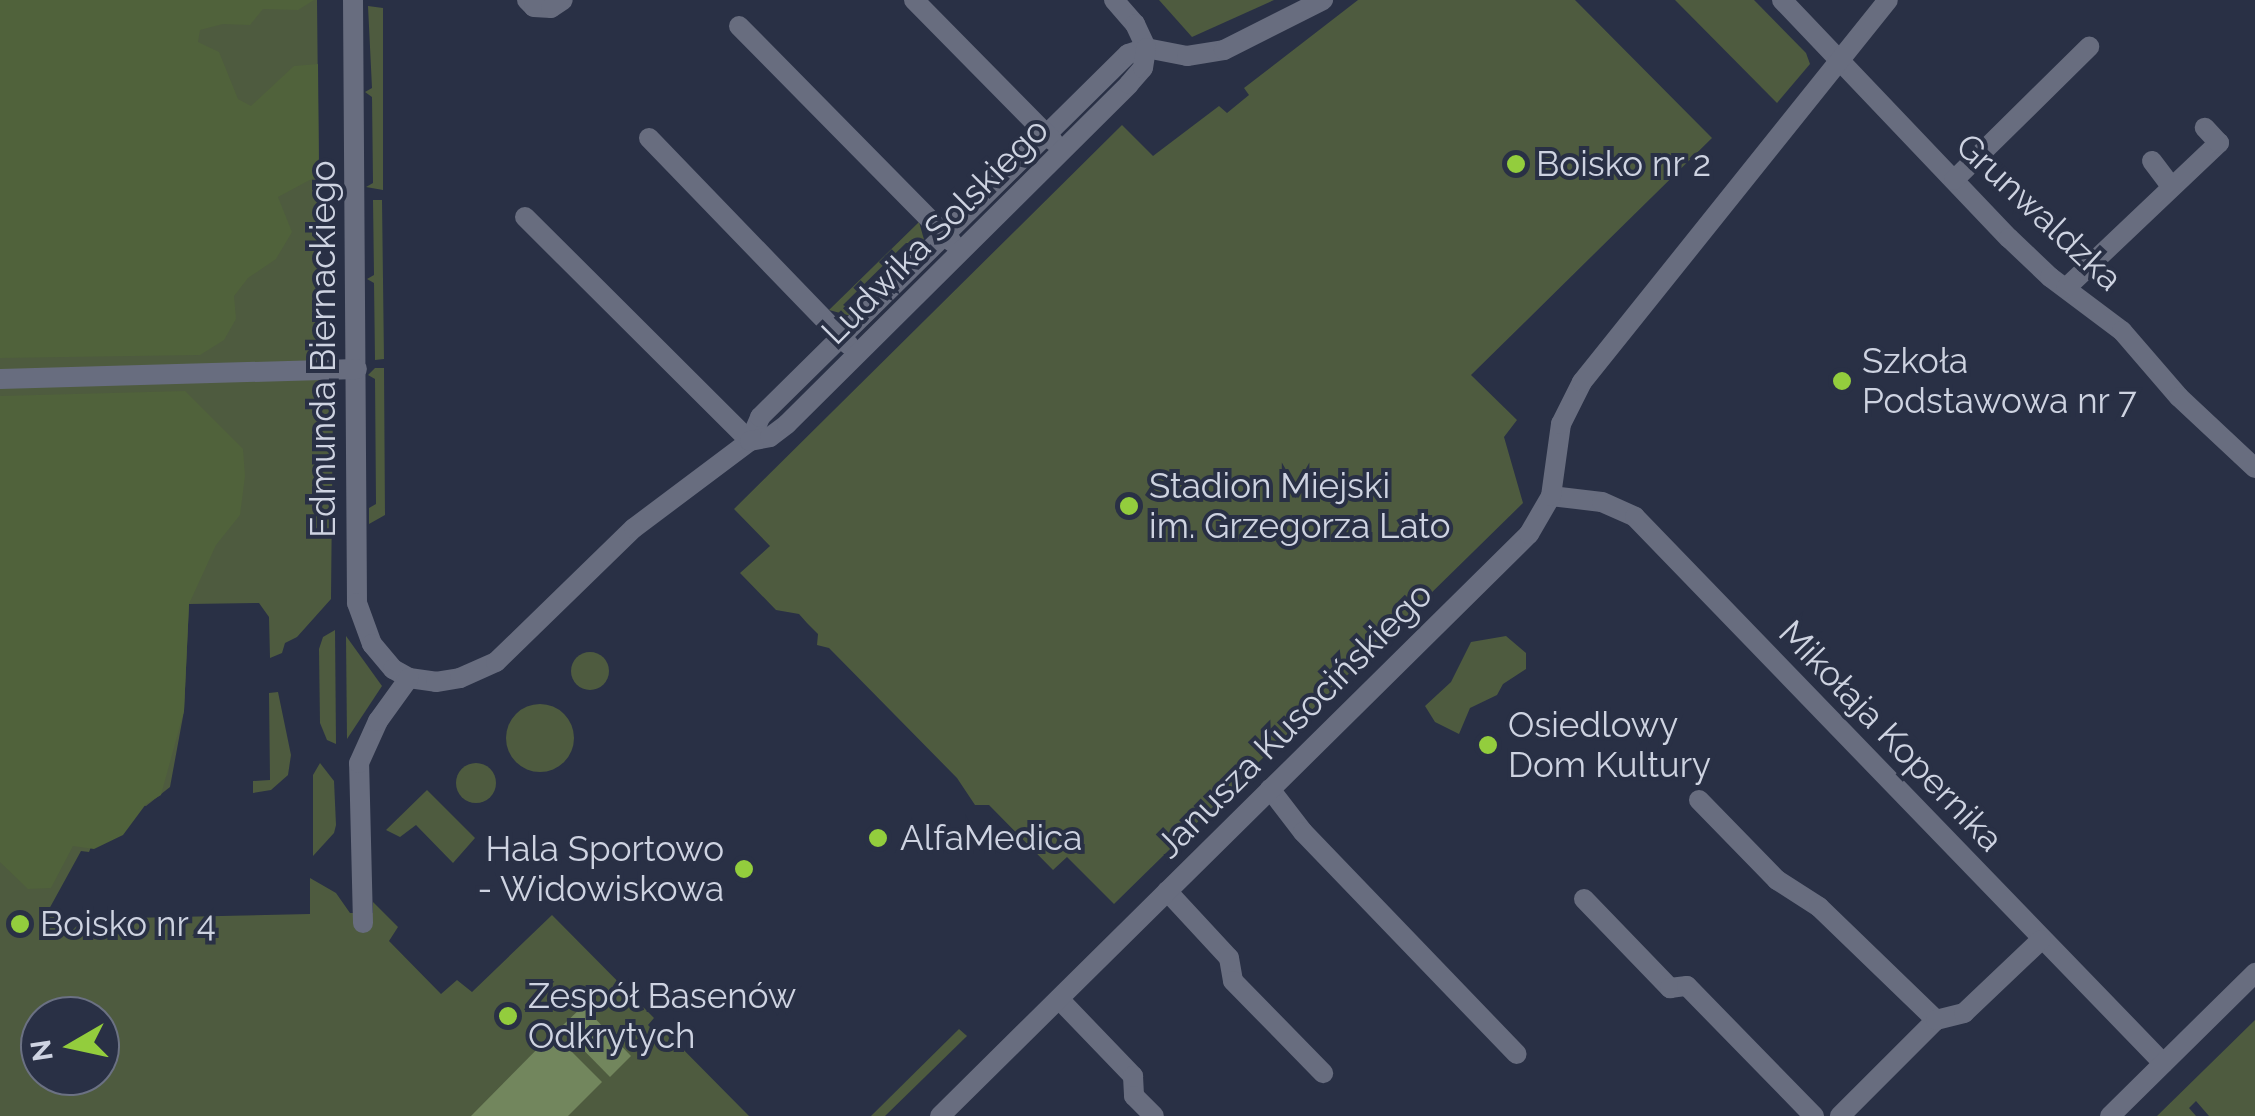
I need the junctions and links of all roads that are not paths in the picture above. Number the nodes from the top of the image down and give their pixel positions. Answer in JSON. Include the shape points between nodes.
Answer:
{"nodes":[{"id":1,"x":353,"y":0,"type":"edge"},
{"id":2,"x":527,"y":0,"type":"edge"},
{"id":3,"x":563,"y":0,"type":"edge"},
{"id":4,"x":914,"y":0,"type":"edge"},
{"id":5,"x":1114,"y":0,"type":"edge"},
{"id":6,"x":1323,"y":0,"type":"edge"},
{"id":7,"x":1782,"y":0,"type":"edge"},
{"id":8,"x":1888,"y":0,"type":"edge"},
{"id":9,"x":739,"y":26,"type":"dead end"},
{"id":10,"x":2088,"y":47,"type":"dead end"},
{"id":11,"x":1146,"y":48,"type":"junction"},
{"id":12,"x":1840,"y":59,"type":"junction"},
{"id":13,"x":2205,"y":128,"type":"dead end"},
{"id":14,"x":1046,"y":133,"type":"junction"},
{"id":15,"x":649,"y":138,"type":"dead end"},
{"id":16,"x":1062,"y":150,"type":"junction"},
{"id":17,"x":2152,"y":161,"type":"dead end"},
{"id":18,"x":1954,"y":180,"type":"junction"},
{"id":19,"x":2172,"y":186,"type":"junction"},
{"id":20,"x":525,"y":218,"type":"dead end"},
{"id":21,"x":944,"y":234,"type":"junction"},
{"id":22,"x":961,"y":251,"type":"junction"},
{"id":23,"x":2066,"y":288,"type":"junction"},
{"id":24,"x":841,"y":337,"type":"junction"},
{"id":25,"x":858,"y":354,"type":"junction"},
{"id":26,"x":357,"y":369,"type":"junction"},
{"id":27,"x":0,"y":379,"type":"edge"},
{"id":28,"x":750,"y":441,"type":"junction"},
{"id":29,"x":2255,"y":468,"type":"edge"},
{"id":30,"x":1551,"y":496,"type":"junction"},
{"id":31,"x":409,"y":678,"type":"junction"},
{"id":32,"x":1270,"y":789,"type":"junction"},
{"id":33,"x":1699,"y":800,"type":"dead end"},
{"id":34,"x":1167,"y":891,"type":"junction"},
{"id":35,"x":1584,"y":899,"type":"dead end"},
{"id":36,"x":362,"y":923,"type":"dead end"},
{"id":37,"x":2041,"y":940,"type":"junction"},
{"id":38,"x":2255,"y":973,"type":"edge"},
{"id":39,"x":1059,"y":998,"type":"junction"},
{"id":40,"x":1936,"y":1020,"type":"junction"},
{"id":41,"x":1516,"y":1054,"type":"dead end"},
{"id":42,"x":2163,"y":1063,"type":"junction"},
{"id":43,"x":1322,"y":1074,"type":"dead end"},
{"id":44,"x":940,"y":1116,"type":"edge"},
{"id":45,"x":1154,"y":1116,"type":"edge"},
{"id":46,"x":1814,"y":1116,"type":"edge"},
{"id":47,"x":1840,"y":1116,"type":"edge"},
{"id":48,"x":2110,"y":1116,"type":"edge"}],
"edges":[{"from":1,"to":26,"type":"street","name":"Edmunda Biernackiego"},
{"from":2,"to":3,"type":"street","via":[[534,8]]},
{"from":4,"to":14,"type":"street"},
{"from":5,"to":11,"type":"street"},
{"from":6,"to":11,"type":"street","via":[[1206,56]]},
{"from":7,"to":12,"type":"street","name":"Grunwaldzka"},
{"from":8,"to":12,"type":"street","name":"Janusza Kusocińskiego"},
{"from":9,"to":21,"type":"street"},
{"from":10,"to":18,"type":"street"},
{"from":11,"to":14,"type":"street","name":"Ludwika Solskiego","via":[[1128,54]]},
{"from":11,"to":16,"type":"street","name":"Ludwika Solskiego","via":[[1143,68]]},
{"from":12,"to":18,"type":"street","name":"Grunwaldzka"},
{"from":12,"to":30,"type":"street","name":"Janusza Kusocińskiego","via":[[1582,382],[1561,424]]},
{"from":13,"to":19,"type":"street","via":[[2219,143]]},
{"from":14,"to":16,"type":"street"},
{"from":14,"to":21,"type":"street","name":"Ludwika Solskiego"},
{"from":15,"to":24,"type":"street"},
{"from":16,"to":22,"type":"street","name":"Ludwika Solskiego"},
{"from":17,"to":19,"type":"street"},
{"from":18,"to":23,"type":"street","name":"Grunwaldzka"},
{"from":19,"to":23,"type":"street"},
{"from":20,"to":28,"type":"street"},
{"from":21,"to":22,"type":"street"},
{"from":21,"to":24,"type":"street","name":"Ludwika Solskiego"},
{"from":22,"to":25,"type":"street","name":"Ludwika Solskiego"},
{"from":23,"to":29,"type":"street","name":"Grunwaldzka","via":[[2122,332]]},
{"from":24,"to":25,"type":"street"},
{"from":24,"to":28,"type":"street","name":"Ludwika Solskiego","via":[[760,417]]},
{"from":25,"to":28,"type":"street","name":"Ludwika Solskiego","via":[[770,438]]},
{"from":26,"to":27,"type":"street"},
{"from":26,"to":31,"type":"street","name":"Edmunda Biernackiego","via":[[357,603],[372,644]]},
{"from":28,"to":31,"type":"street","name":"Ludwika Solskiego","via":[[634,528],[496,662],[460,678]]},
{"from":30,"to":32,"type":"street","name":"Janusza Kusocińskiego","via":[[1529,534]]},
{"from":30,"to":37,"type":"street","name":"Mikołaja Kopernika","via":[[1602,502],[1635,517]]},
{"from":31,"to":36,"type":"street","via":[[378,721],[360,763]]},
{"from":32,"to":34,"type":"street","name":"Janusza Kusocińskiego"},
{"from":32,"to":41,"type":"street","via":[[1303,832]]},
{"from":33,"to":40,"type":"street","via":[[1777,880],[1819,907]]},
{"from":34,"to":39,"type":"street","name":"Janusza Kusocińskiego"},
{"from":34,"to":43,"type":"street","via":[[1230,958],[1233,981]]},
{"from":35,"to":46,"type":"street","via":[[1670,988],[1687,986]]},
{"from":37,"to":40,"type":"street","via":[[1964,1014]]},
{"from":37,"to":42,"type":"street","name":"Mikołaja Kopernika"},
{"from":38,"to":42,"type":"street"},
{"from":39,"to":44,"type":"street","name":"Janusza Kusocińskiego"},
{"from":39,"to":45,"type":"street","via":[[1132,1076],[1134,1096]]},
{"from":40,"to":47,"type":"street"},
{"from":42,"to":48,"type":"street"}]}
